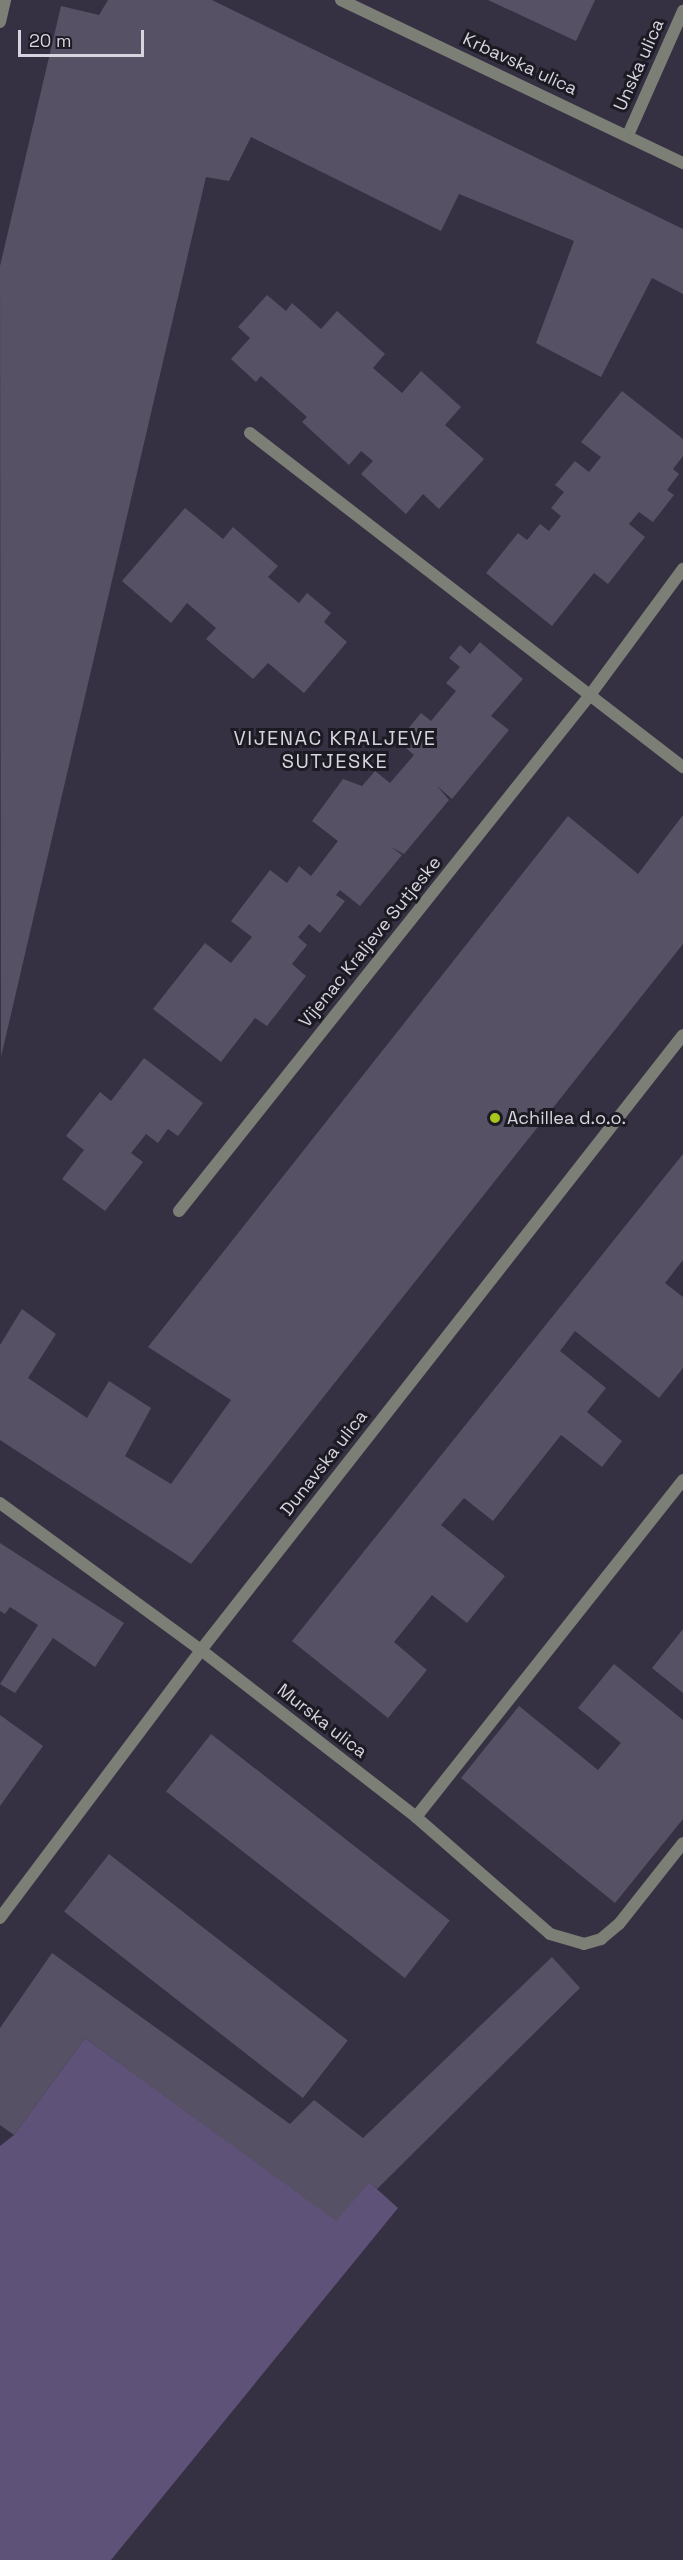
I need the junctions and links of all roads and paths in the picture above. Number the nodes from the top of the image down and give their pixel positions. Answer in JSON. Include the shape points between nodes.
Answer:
{"nodes":[{"id":1,"x":5,"y":0,"type":"edge"},
{"id":2,"x":341,"y":0,"type":"edge"},
{"id":3,"x":683,"y":10,"type":"edge"},
{"id":4,"x":0,"y":22,"type":"edge"},
{"id":5,"x":628,"y":135,"type":"junction"},
{"id":6,"x":683,"y":163,"type":"edge"},
{"id":7,"x":250,"y":433,"type":"dead end"},
{"id":8,"x":683,"y":569,"type":"edge"},
{"id":9,"x":590,"y":695,"type":"junction"},
{"id":10,"x":683,"y":767,"type":"edge"},
{"id":11,"x":683,"y":1035,"type":"edge"},
{"id":12,"x":179,"y":1211,"type":"dead end"},
{"id":13,"x":683,"y":1480,"type":"edge"},
{"id":14,"x":0,"y":1503,"type":"edge"},
{"id":15,"x":201,"y":1650,"type":"junction"},
{"id":16,"x":416,"y":1817,"type":"junction"},
{"id":17,"x":683,"y":1844,"type":"edge"},
{"id":18,"x":0,"y":1918,"type":"edge"}],
"edges":[{"from":1,"to":4,"type":"street"},
{"from":2,"to":5,"type":"street","name":"Krbavska ulica"},
{"from":3,"to":5,"type":"street","name":"Unska ulica"},
{"from":5,"to":6,"type":"street","name":"Krbavska ulica"},
{"from":7,"to":9,"type":"street"},
{"from":8,"to":9,"type":"street","name":"Vijenac Kraljeve Sutjeske"},
{"from":9,"to":10,"type":"street"},
{"from":9,"to":12,"type":"street","name":"Vijenac Kraljeve Sutjeske"},
{"from":11,"to":15,"type":"street","name":"Dunavska ulica"},
{"from":13,"to":16,"type":"street"},
{"from":14,"to":15,"type":"street","name":"Murska ulica"},
{"from":15,"to":16,"type":"street","name":"Murska ulica"},
{"from":15,"to":18,"type":"street","name":"Dunavska ulica"},
{"from":16,"to":17,"type":"street","name":"Murska ulica","via":[[550,1934],[584,1944],[601,1939],[619,1924]]}]}
